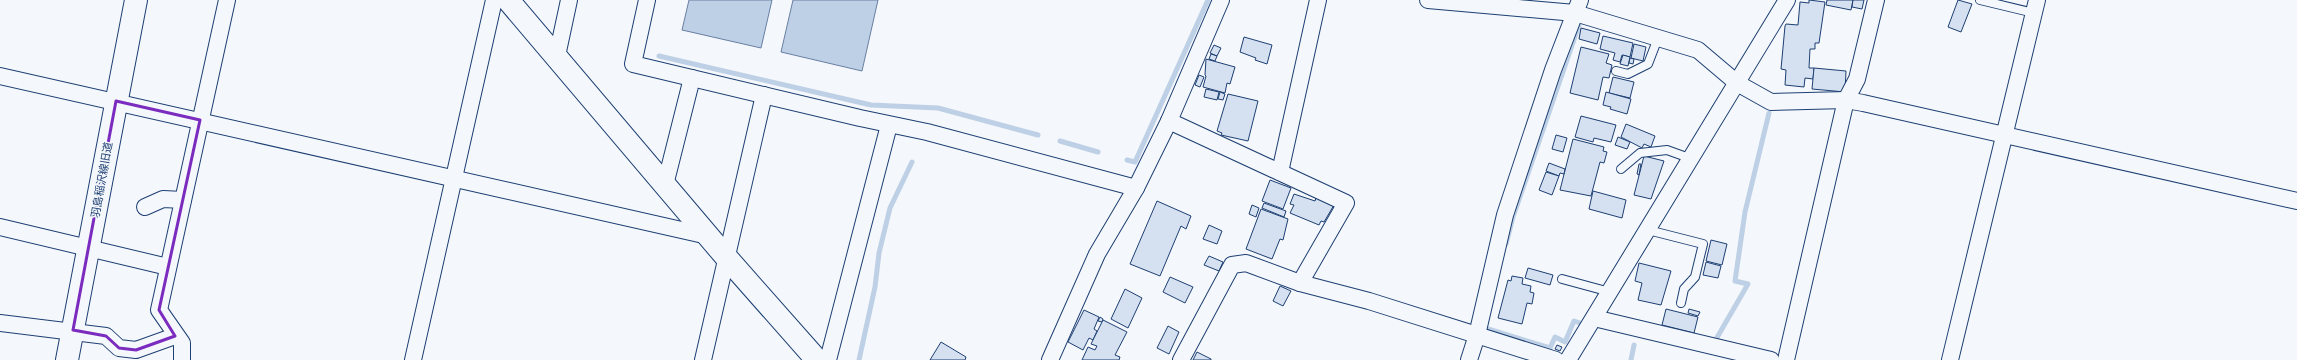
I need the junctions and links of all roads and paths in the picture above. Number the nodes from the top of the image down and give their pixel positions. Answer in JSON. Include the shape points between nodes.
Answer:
{"nodes":[{"id":1,"x":136,"y":0,"type":"edge"},
{"id":2,"x":227,"y":0,"type":"edge"},
{"id":3,"x":494,"y":0,"type":"edge"},
{"id":4,"x":508,"y":0,"type":"edge"},
{"id":5,"x":569,"y":0,"type":"edge"},
{"id":6,"x":647,"y":0,"type":"edge"},
{"id":7,"x":1221,"y":0,"type":"edge"},
{"id":8,"x":1318,"y":0,"type":"edge"},
{"id":9,"x":1428,"y":0,"type":"edge"},
{"id":10,"x":1787,"y":0,"type":"edge"},
{"id":11,"x":1876,"y":0,"type":"edge"},
{"id":12,"x":1980,"y":0,"type":"edge"},
{"id":13,"x":1578,"y":7,"type":"edge"},
{"id":14,"x":2036,"y":7,"type":"edge"},
{"id":15,"x":1658,"y":38,"type":"junction"},
{"id":16,"x":557,"y":56,"type":"junction"},
{"id":17,"x":1616,"y":71,"type":"dead end"},
{"id":18,"x":0,"y":76,"type":"edge"},
{"id":19,"x":692,"y":78,"type":"junction"},
{"id":20,"x":1737,"y":83,"type":"junction"},
{"id":21,"x":764,"y":95,"type":"junction"},
{"id":22,"x":1846,"y":100,"type":"junction"},
{"id":23,"x":116,"y":101,"type":"junction"},
{"id":24,"x":200,"y":120,"type":"junction"},
{"id":25,"x":1169,"y":121,"type":"junction"},
{"id":26,"x":889,"y":125,"type":"junction"},
{"id":27,"x":2005,"y":135,"type":"junction"},
{"id":28,"x":1692,"y":159,"type":"junction"},
{"id":29,"x":1621,"y":169,"type":"dead end"},
{"id":30,"x":1280,"y":172,"type":"junction"},
{"id":31,"x":454,"y":178,"type":"junction"},
{"id":32,"x":665,"y":185,"type":"junction"},
{"id":33,"x":1136,"y":188,"type":"junction"},
{"id":34,"x":183,"y":200,"type":"junction"},
{"id":35,"x":2297,"y":201,"type":"edge"},
{"id":36,"x":145,"y":207,"type":"dead end"},
{"id":37,"x":0,"y":227,"type":"edge"},
{"id":38,"x":1648,"y":230,"type":"junction"},
{"id":39,"x":708,"y":236,"type":"junction"},
{"id":40,"x":89,"y":249,"type":"junction"},
{"id":41,"x":726,"y":257,"type":"junction"},
{"id":42,"x":168,"y":267,"type":"junction"},
{"id":43,"x":1562,"y":280,"type":"dead end"},
{"id":44,"x":1300,"y":283,"type":"junction"},
{"id":45,"x":1610,"y":292,"type":"junction"},
{"id":46,"x":1681,"y":304,"type":"dead end"},
{"id":47,"x":1594,"y":318,"type":"junction"},
{"id":48,"x":0,"y":323,"type":"edge"},
{"id":49,"x":73,"y":330,"type":"junction"},
{"id":50,"x":1477,"y":335,"type":"junction"},
{"id":51,"x":175,"y":336,"type":"junction"},
{"id":52,"x":67,"y":360,"type":"edge"},
{"id":53,"x":182,"y":360,"type":"edge"},
{"id":54,"x":413,"y":360,"type":"edge"},
{"id":55,"x":703,"y":360,"type":"edge"},
{"id":56,"x":817,"y":360,"type":"edge"},
{"id":57,"x":828,"y":360,"type":"edge"},
{"id":58,"x":1050,"y":360,"type":"edge"},
{"id":59,"x":1181,"y":360,"type":"edge"},
{"id":60,"x":1469,"y":360,"type":"edge"},
{"id":61,"x":1556,"y":360,"type":"edge"},
{"id":62,"x":1568,"y":360,"type":"edge"},
{"id":63,"x":1771,"y":360,"type":"edge"},
{"id":64,"x":1786,"y":360,"type":"edge"},
{"id":65,"x":1950,"y":360,"type":"edge"}],
"edges":[{"from":1,"to":23,"type":"street","name":"羽島稲沢線旧道"},
{"from":2,"to":24,"type":"street"},
{"from":3,"to":31,"type":"street"},
{"from":4,"to":16,"type":"street"},
{"from":5,"to":16,"type":"street"},
{"from":6,"to":19,"type":"street","via":[[633,64]]},
{"from":7,"to":25,"type":"street"},
{"from":8,"to":30,"type":"street"},
{"from":9,"to":13,"type":"street"},
{"from":10,"to":20,"type":"street"},
{"from":11,"to":22,"type":"street","via":[[1857,79]]},
{"from":12,"to":14,"type":"lane"},
{"from":13,"to":15,"type":"street"},
{"from":13,"to":50,"type":"street","via":[[1553,70],[1505,215]]},
{"from":14,"to":27,"type":"street"},
{"from":15,"to":17,"type":"lane","via":[[1648,64],[1628,74]]},
{"from":15,"to":20,"type":"street","via":[[1698,50]]},
{"from":16,"to":32,"type":"street"},
{"from":18,"to":23,"type":"street"},
{"from":19,"to":21,"type":"street"},
{"from":19,"to":32,"type":"street"},
{"from":20,"to":22,"type":"street","via":[[1771,102]]},
{"from":20,"to":28,"type":"street"},
{"from":21,"to":26,"type":"street"},
{"from":21,"to":41,"type":"street"},
{"from":22,"to":27,"type":"street"},
{"from":22,"to":64,"type":"street"},
{"from":23,"to":24,"type":"street"},
{"from":23,"to":40,"type":"street","name":"羽島稲沢線旧道"},
{"from":24,"to":31,"type":"street"},
{"from":24,"to":34,"type":"street"},
{"from":25,"to":30,"type":"street"},
{"from":25,"to":33,"type":"street"},
{"from":26,"to":33,"type":"street","via":[[927,132]]},
{"from":26,"to":57,"type":"street"},
{"from":27,"to":35,"type":"street"},
{"from":27,"to":65,"type":"street"},
{"from":28,"to":29,"type":"lane","via":[[1667,150],[1640,153]]},
{"from":28,"to":38,"type":"street"},
{"from":30,"to":44,"type":"street","via":[[1346,203]]},
{"from":31,"to":39,"type":"street"},
{"from":31,"to":54,"type":"street"},
{"from":32,"to":39,"type":"street"},
{"from":33,"to":58,"type":"street","via":[[1097,254]]},
{"from":34,"to":36,"type":"street","via":[[163,199]]},
{"from":34,"to":42,"type":"street"},
{"from":37,"to":40,"type":"street"},
{"from":38,"to":45,"type":"street"},
{"from":38,"to":46,"type":"lane","via":[[1703,244],[1695,277],[1684,289]]},
{"from":39,"to":41,"type":"street"},
{"from":40,"to":42,"type":"street"},
{"from":40,"to":49,"type":"street","name":"羽島稲沢線旧道"},
{"from":41,"to":55,"type":"street"},
{"from":41,"to":56,"type":"street"},
{"from":42,"to":51,"type":"street","via":[[159,310]]},
{"from":43,"to":45,"type":"lane"},
{"from":44,"to":50,"type":"street","via":[[1369,301]]},
{"from":44,"to":59,"type":"street","via":[[1246,263],[1232,265]]},
{"from":45,"to":47,"type":"street"},
{"from":47,"to":62,"type":"street"},
{"from":47,"to":63,"type":"street"},
{"from":48,"to":49,"type":"street"},
{"from":49,"to":51,"type":"street","via":[[106,336],[119,348],[136,350]]},
{"from":49,"to":52,"type":"street","name":"羽島稲沢線旧道"},
{"from":50,"to":60,"type":"street"},
{"from":50,"to":61,"type":"street"},
{"from":51,"to":53,"type":"street","via":[[182,343]]}]}
